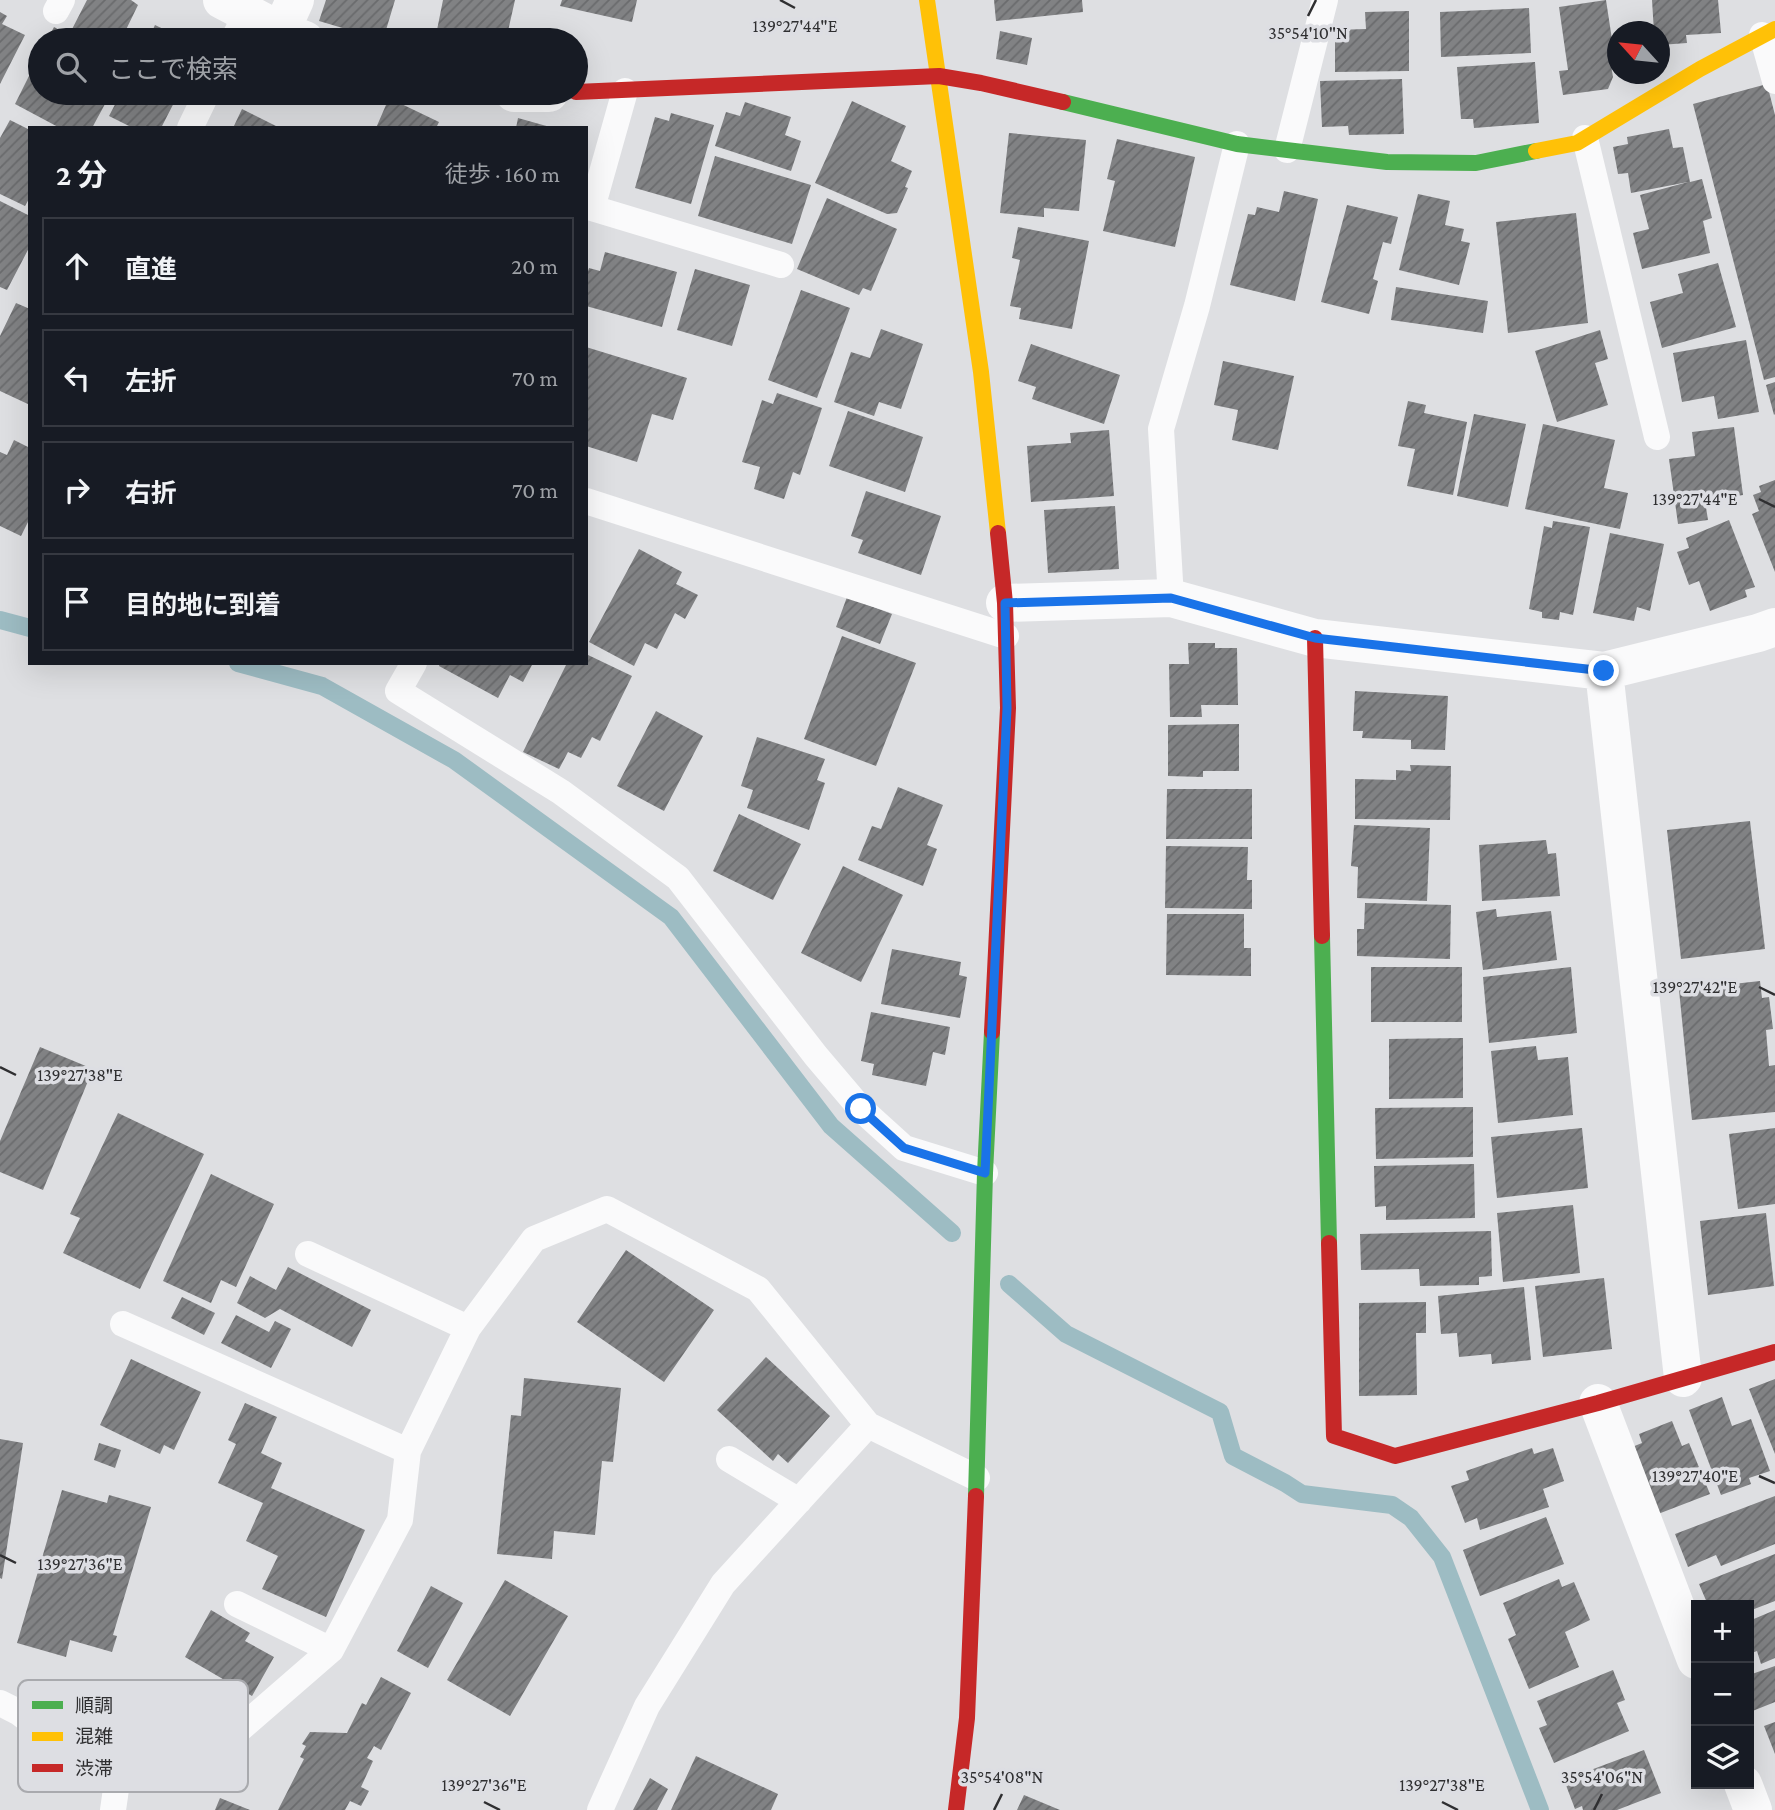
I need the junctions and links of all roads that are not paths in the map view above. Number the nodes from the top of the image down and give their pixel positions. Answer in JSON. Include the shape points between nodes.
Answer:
{"nodes":[{"id":1,"x":927,"y":0,"type":"edge"},
{"id":2,"x":1325,"y":0,"type":"edge"},
{"id":3,"x":234,"y":18,"type":"edge"},
{"id":4,"x":294,"y":24,"type":"edge"},
{"id":5,"x":1768,"y":32,"type":"edge"},
{"id":6,"x":939,"y":76,"type":"junction"},
{"id":7,"x":1775,"y":81,"type":"edge"},
{"id":8,"x":625,"y":91,"type":"junction"},
{"id":9,"x":588,"y":92,"type":"edge"},
{"id":10,"x":201,"y":105,"type":"edge"},
{"id":11,"x":191,"y":126,"type":"edge"},
{"id":12,"x":1585,"y":138,"type":"junction"},
{"id":13,"x":1237,"y":145,"type":"junction"},
{"id":14,"x":1287,"y":150,"type":"junction"},
{"id":15,"x":781,"y":265,"type":"dead end"},
{"id":16,"x":1657,"y":437,"type":"dead end"},
{"id":17,"x":588,"y":502,"type":"edge"},
{"id":18,"x":1171,"y":598,"type":"junction"},
{"id":19,"x":1006,"y":619,"type":"junction"},
{"id":20,"x":1775,"y":627,"type":"edge"},
{"id":21,"x":1315,"y":638,"type":"junction"},
{"id":22,"x":413,"y":665,"type":"edge"},
{"id":23,"x":1604,"y":671,"type":"junction"},
{"id":24,"x":985,"y":1173,"type":"junction"},
{"id":25,"x":308,"y":1254,"type":"dead end"},
{"id":26,"x":123,"y":1324,"type":"dead end"},
{"id":27,"x":468,"y":1328,"type":"junction"},
{"id":28,"x":1775,"y":1352,"type":"edge"},
{"id":29,"x":1682,"y":1378,"type":"junction"},
{"id":30,"x":1598,"y":1403,"type":"junction"},
{"id":31,"x":867,"y":1425,"type":"junction"},
{"id":32,"x":408,"y":1451,"type":"junction"},
{"id":33,"x":729,"y":1460,"type":"dead end"},
{"id":34,"x":977,"y":1478,"type":"junction"},
{"id":35,"x":799,"y":1501,"type":"junction"},
{"id":36,"x":237,"y":1604,"type":"dead end"},
{"id":37,"x":1691,"y":1647,"type":"edge"},
{"id":38,"x":331,"y":1650,"type":"junction"},
{"id":39,"x":0,"y":1703,"type":"edge"},
{"id":40,"x":18,"y":1712,"type":"edge"},
{"id":41,"x":248,"y":1722,"type":"edge"},
{"id":42,"x":1745,"y":1789,"type":"edge"},
{"id":43,"x":116,"y":1792,"type":"edge"},
{"id":44,"x":113,"y":1810,"type":"edge"},
{"id":45,"x":600,"y":1810,"type":"edge"},
{"id":46,"x":956,"y":1810,"type":"edge"},
{"id":47,"x":1753,"y":1810,"type":"edge"}],
"edges":[{"from":1,"to":6,"type":"street"},
{"from":2,"to":14,"type":"lane"},
{"from":3,"to":4,"type":"street"},
{"from":5,"to":7,"type":"lane"},
{"from":5,"to":12,"type":"street"},
{"from":6,"to":8,"type":"street"},
{"from":6,"to":13,"type":"street"},
{"from":6,"to":19,"type":"street","via":[[981,372]]},
{"from":8,"to":9,"type":"street"},
{"from":8,"to":15,"type":"lane","via":[[593,208]]},
{"from":10,"to":11,"type":"lane"},
{"from":12,"to":14,"type":"street","via":[[1476,163],[1387,162]]},
{"from":12,"to":16,"type":"lane"},
{"from":13,"to":14,"type":"street"},
{"from":13,"to":18,"type":"lane","via":[[1161,429]]},
{"from":17,"to":19,"type":"lane"},
{"from":18,"to":19,"type":"street"},
{"from":18,"to":21,"type":"street"},
{"from":19,"to":24,"type":"street","via":[[1007,708]]},
{"from":20,"to":23,"type":"street"},
{"from":21,"to":23,"type":"street"},
{"from":21,"to":30,"type":"street","via":[[1334,1436],[1395,1456]]},
{"from":22,"to":24,"type":"lane","via":[[398,691],[561,792],[678,878],[839,1083],[904,1148]]},
{"from":23,"to":29,"type":"street"},
{"from":24,"to":34,"type":"street"},
{"from":25,"to":27,"type":"lane"},
{"from":26,"to":32,"type":"lane"},
{"from":27,"to":31,"type":"lane","via":[[534,1239],[607,1209],[758,1289]]},
{"from":27,"to":32,"type":"lane"},
{"from":28,"to":29,"type":"street"},
{"from":29,"to":30,"type":"street"},
{"from":30,"to":37,"type":"street"},
{"from":31,"to":34,"type":"lane"},
{"from":31,"to":35,"type":"lane"},
{"from":32,"to":38,"type":"lane","via":[[400,1520]]},
{"from":33,"to":35,"type":"lane"},
{"from":34,"to":46,"type":"street","via":[[967,1718]]},
{"from":35,"to":45,"type":"lane","via":[[723,1584],[647,1706]]},
{"from":36,"to":38,"type":"lane"},
{"from":38,"to":41,"type":"lane"},
{"from":39,"to":40,"type":"lane"},
{"from":42,"to":47,"type":"street"},
{"from":43,"to":44,"type":"lane"}]}
